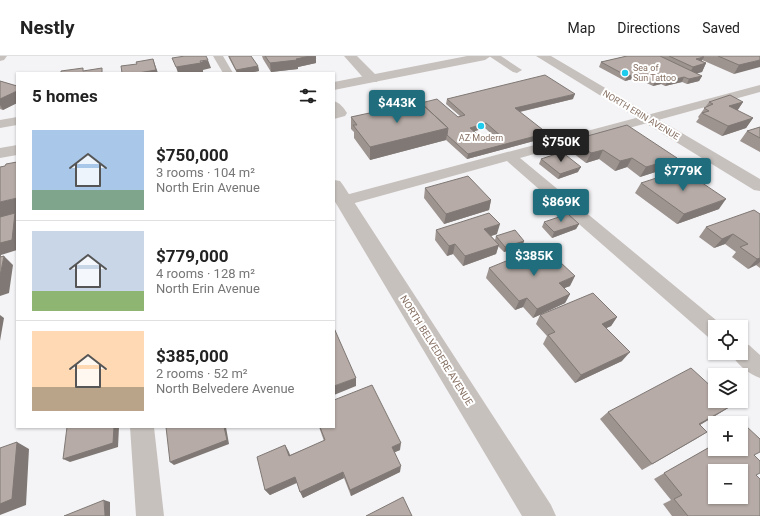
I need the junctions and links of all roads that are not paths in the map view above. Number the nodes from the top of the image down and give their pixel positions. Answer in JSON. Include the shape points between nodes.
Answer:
{"nodes":[{"id":1,"x":218,"y":56,"type":"edge"},
{"id":2,"x":350,"y":56,"type":"edge"},
{"id":3,"x":485,"y":56,"type":"edge"},
{"id":4,"x":494,"y":56,"type":"edge"},
{"id":5,"x":542,"y":56,"type":"edge"},
{"id":6,"x":517,"y":70,"type":"dead end"},
{"id":7,"x":227,"y":72,"type":"edge"},
{"id":8,"x":372,"y":79,"type":"junction"},
{"id":9,"x":335,"y":86,"type":"edge"},
{"id":10,"x":759,"y":89,"type":"edge"},
{"id":11,"x":335,"y":106,"type":"edge"},
{"id":12,"x":335,"y":115,"type":"edge"},
{"id":13,"x":648,"y":119,"type":"junction"},
{"id":14,"x":16,"y":121,"type":"edge"},
{"id":15,"x":0,"y":124,"type":"edge"},
{"id":16,"x":16,"y":150,"type":"edge"},
{"id":17,"x":0,"y":153,"type":"edge"},
{"id":18,"x":510,"y":156,"type":"junction"},
{"id":19,"x":760,"y":186,"type":"edge"},
{"id":20,"x":339,"y":193,"type":"edge"},
{"id":21,"x":708,"y":325,"type":"edge"},
{"id":22,"x":748,"y":358,"type":"edge"},
{"id":23,"x":760,"y":368,"type":"edge"},
{"id":24,"x":142,"y":428,"type":"edge"},
{"id":25,"x":150,"y":516,"type":"edge"},
{"id":26,"x":540,"y":516,"type":"edge"}],
"edges":[{"from":1,"to":7,"type":"lane"},
{"from":2,"to":8,"type":"street"},
{"from":3,"to":8,"type":"street"},
{"from":4,"to":6,"type":"lane"},
{"from":5,"to":13,"type":"street","name":"NORTH ERIN AVENUE"},
{"from":8,"to":9,"type":"street"},
{"from":10,"to":13,"type":"lane"},
{"from":11,"to":12,"type":"lane","via":[[341,113]]},
{"from":13,"to":18,"type":"lane"},
{"from":13,"to":19,"type":"street","name":"NORTH ERIN AVENUE"},
{"from":14,"to":15,"type":"street"},
{"from":16,"to":17,"type":"street"},
{"from":18,"to":20,"type":"lane"},
{"from":18,"to":21,"type":"lane"},
{"from":20,"to":26,"type":"street","name":"NORTH BELVEDERE AVENUE"},
{"from":22,"to":23,"type":"lane"},
{"from":24,"to":25,"type":"lane"}]}
